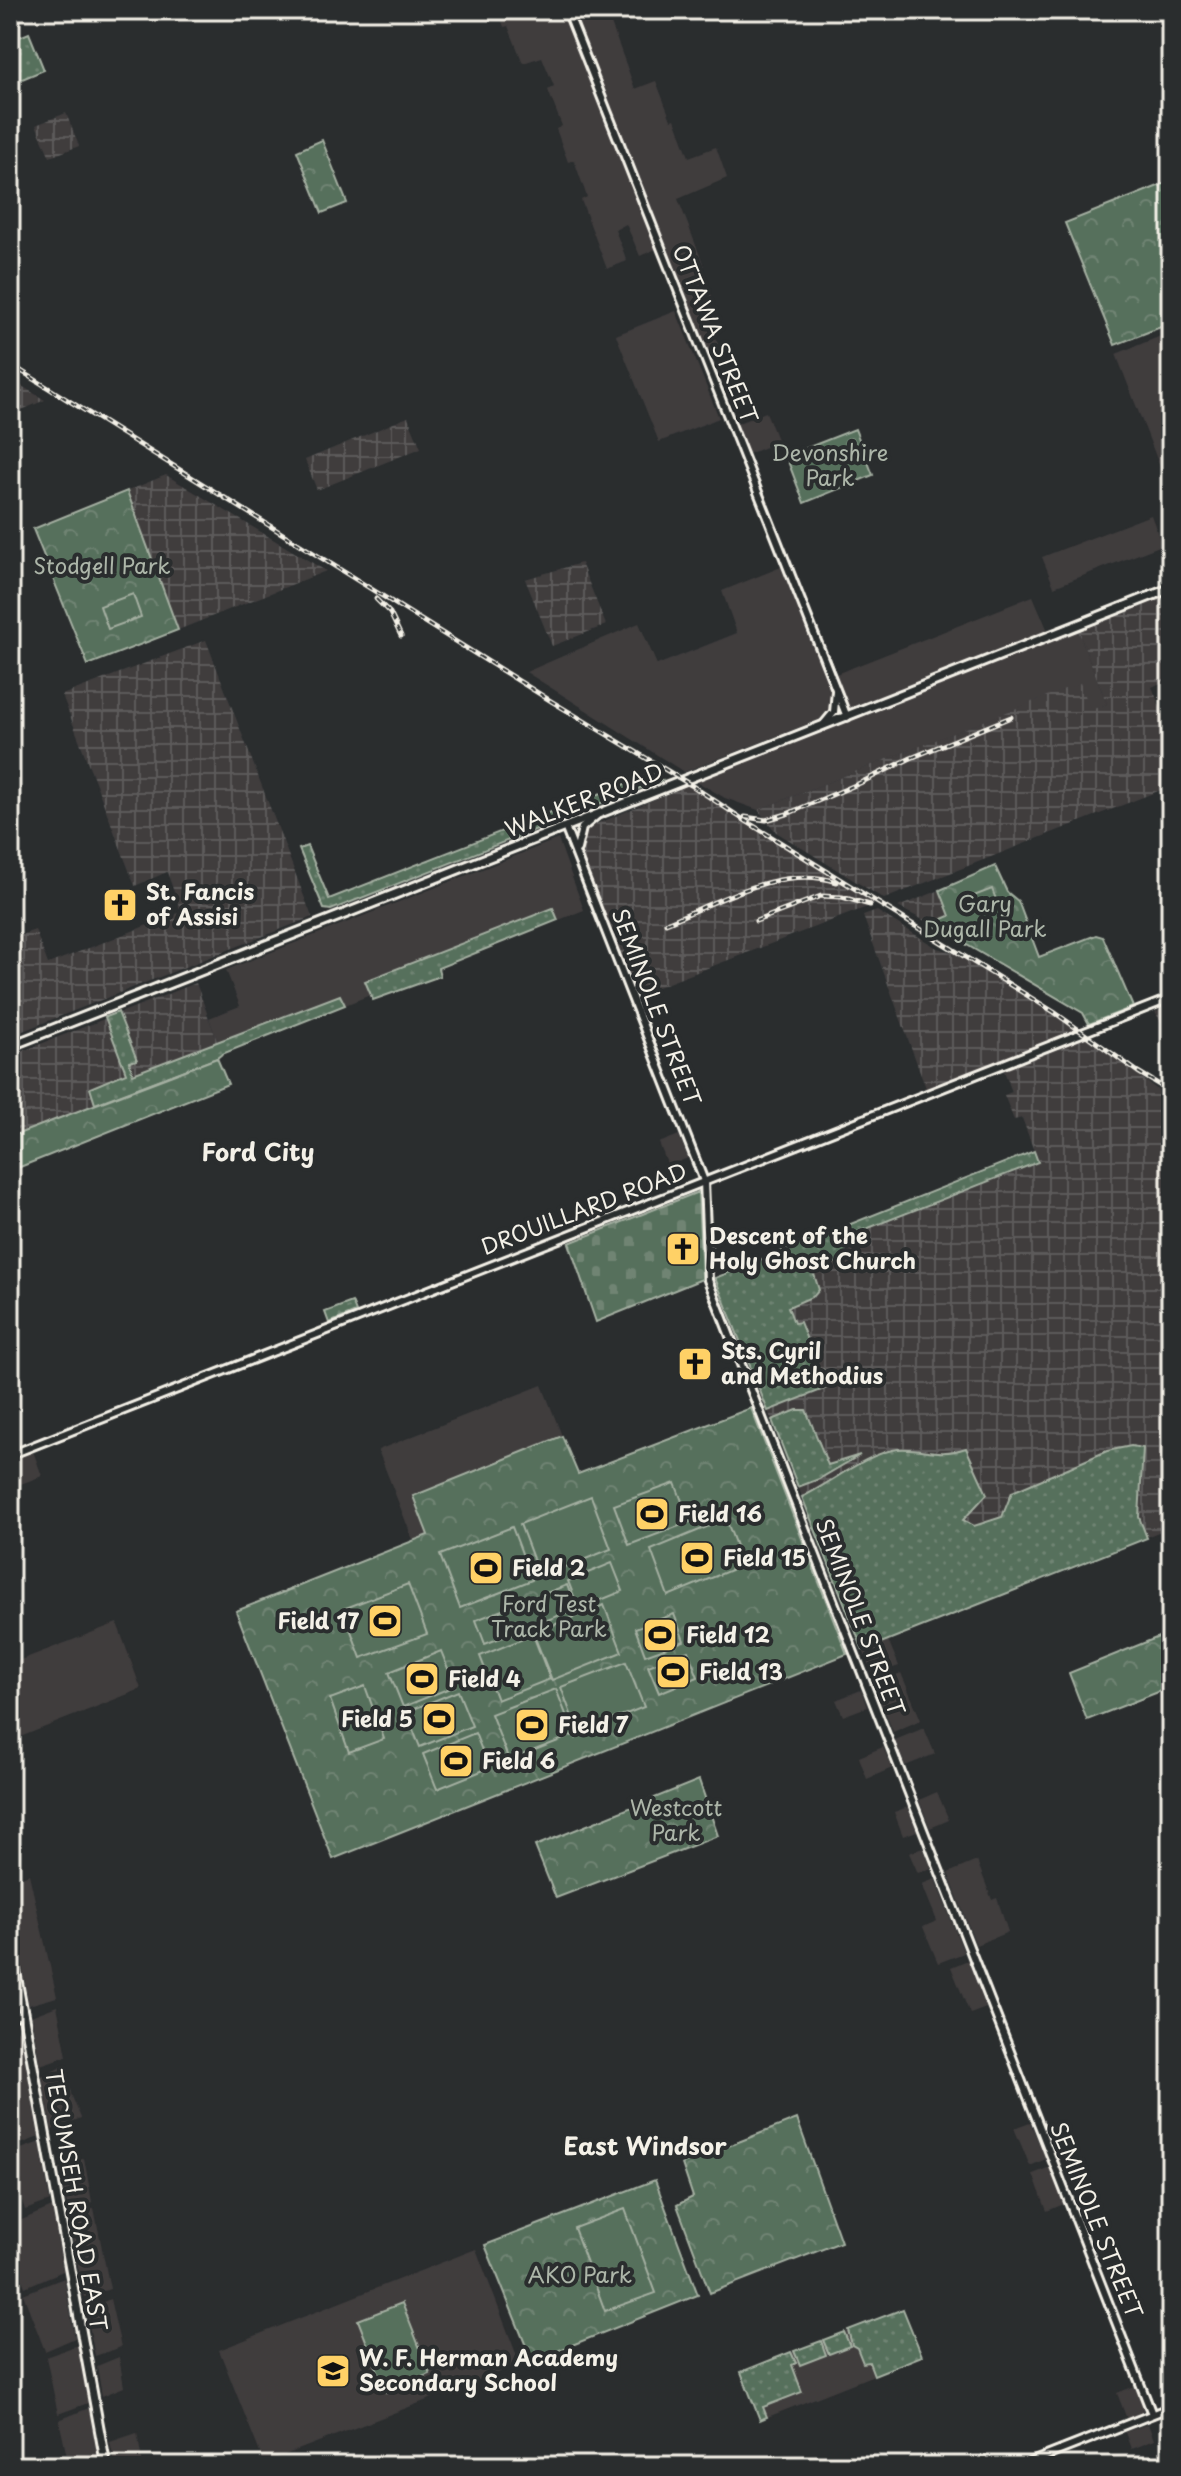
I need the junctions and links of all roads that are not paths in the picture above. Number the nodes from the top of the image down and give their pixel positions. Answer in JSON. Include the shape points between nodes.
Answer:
{"nodes":[{"id":1,"x":567,"y":10,"type":"edge"},
{"id":2,"x":1171,"y":588,"type":"edge"},
{"id":3,"x":836,"y":688,"type":"junction"},
{"id":4,"x":847,"y":717,"type":"junction"},
{"id":5,"x":822,"y":727,"type":"junction"},
{"id":6,"x":598,"y":814,"type":"junction"},
{"id":7,"x":565,"y":827,"type":"junction"},
{"id":8,"x":578,"y":857,"type":"junction"},
{"id":9,"x":1171,"y":998,"type":"edge"},
{"id":10,"x":10,"y":1046,"type":"edge"},
{"id":11,"x":704,"y":1181,"type":"junction"},
{"id":12,"x":10,"y":1455,"type":"edge"},
{"id":13,"x":10,"y":1941,"type":"edge"},
{"id":14,"x":23,"y":2013,"type":"junction"},
{"id":15,"x":10,"y":2018,"type":"edge"},
{"id":16,"x":1171,"y":2407,"type":"edge"},
{"id":17,"x":1152,"y":2414,"type":"junction"},
{"id":18,"x":106,"y":2466,"type":"edge"},
{"id":19,"x":1021,"y":2466,"type":"edge"}],
"edges":[{"from":1,"to":3,"type":"street","name":"OTTAWA STREET"},
{"from":2,"to":4,"type":"main road","name":"WALKER ROAD"},
{"from":3,"to":4,"type":"street","name":"OTTAWA STREET"},
{"from":3,"to":5,"type":"street","via":[[834,712]]},
{"from":4,"to":5,"type":"main road","name":"WALKER ROAD"},
{"from":5,"to":6,"type":"main road","name":"WALKER ROAD"},
{"from":6,"to":7,"type":"main road","name":"WALKER ROAD"},
{"from":6,"to":8,"type":"street","via":[[582,828]]},
{"from":7,"to":8,"type":"street","name":"SEMINOLE STREET"},
{"from":7,"to":10,"type":"main road","name":"WALKER ROAD"},
{"from":8,"to":11,"type":"street","name":"SEMINOLE STREET"},
{"from":9,"to":11,"type":"street","name":"DROUILLARD ROAD"},
{"from":11,"to":12,"type":"street","name":"DROUILLARD ROAD"},
{"from":11,"to":17,"type":"street","name":"SEMINOLE STREET","via":[[708,1280]]},
{"from":13,"to":14,"type":"main road","name":"TECUMSEH ROAD EAST"},
{"from":14,"to":15,"type":"street"},
{"from":14,"to":18,"type":"main road","name":"TECUMSEH ROAD EAST"},
{"from":16,"to":17,"type":"street"},
{"from":17,"to":19,"type":"street"}]}
